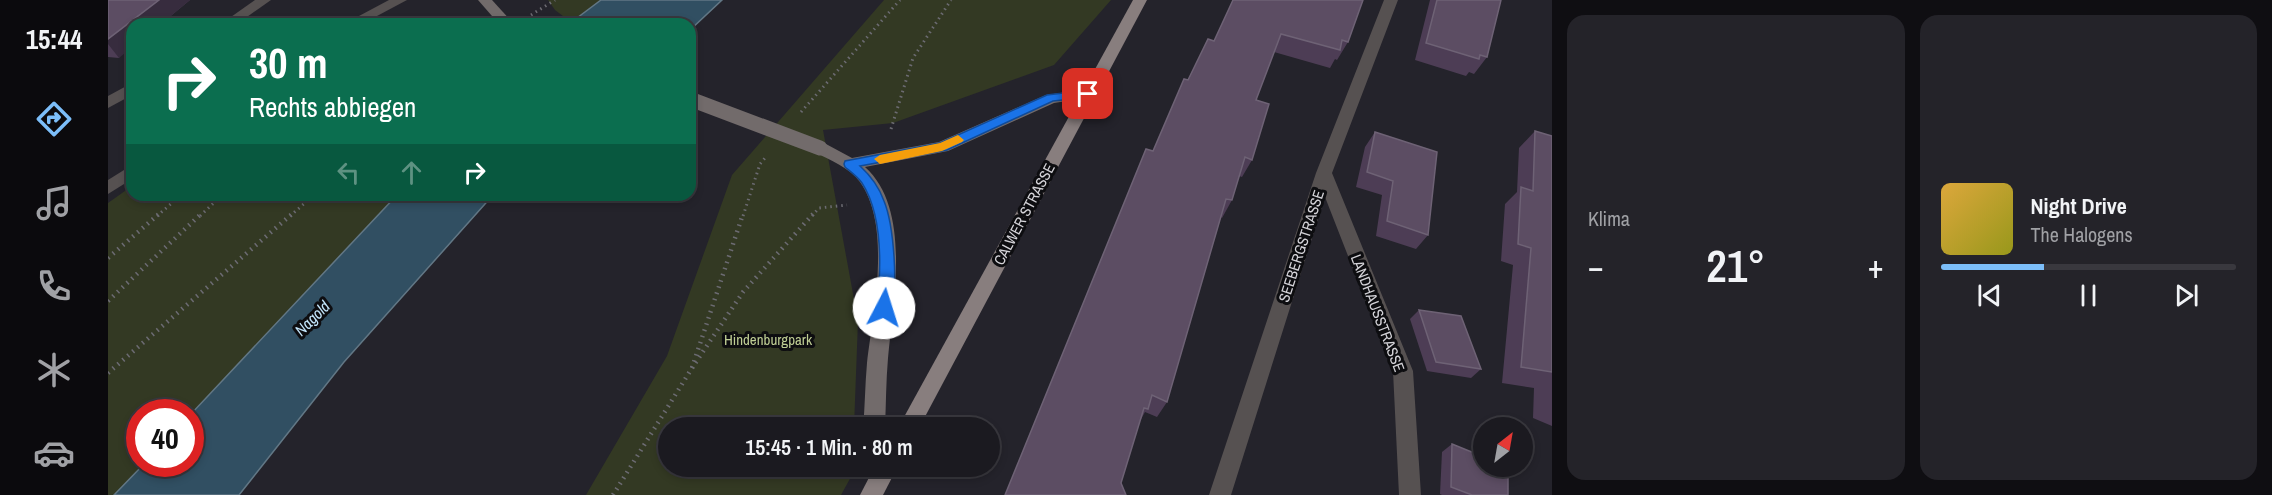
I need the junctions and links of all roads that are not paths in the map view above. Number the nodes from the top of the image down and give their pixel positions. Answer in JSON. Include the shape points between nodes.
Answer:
{"nodes":[{"id":1,"x":264,"y":0,"type":"edge"},
{"id":2,"x":400,"y":0,"type":"edge"},
{"id":3,"x":485,"y":0,"type":"edge"},
{"id":4,"x":1140,"y":0,"type":"edge"},
{"id":5,"x":1391,"y":0,"type":"edge"},
{"id":6,"x":237,"y":18,"type":"edge"},
{"id":7,"x":363,"y":18,"type":"edge"},
{"id":8,"x":502,"y":18,"type":"edge"},
{"id":9,"x":126,"y":92,"type":"edge"},
{"id":10,"x":1088,"y":94,"type":"junction"},
{"id":11,"x":696,"y":101,"type":"edge"},
{"id":12,"x":108,"y":103,"type":"edge"},
{"id":13,"x":850,"y":164,"type":"junction"},
{"id":14,"x":1324,"y":173,"type":"junction"},
{"id":15,"x":126,"y":175,"type":"edge"},
{"id":16,"x":108,"y":188,"type":"edge"},
{"id":17,"x":874,"y":417,"type":"edge"},
{"id":18,"x":914,"y":417,"type":"edge"},
{"id":19,"x":873,"y":477,"type":"edge"},
{"id":20,"x":880,"y":477,"type":"edge"},
{"id":21,"x":872,"y":494,"type":"edge"},
{"id":22,"x":1220,"y":495,"type":"edge"},
{"id":23,"x":1410,"y":495,"type":"edge"}],
"edges":[{"from":1,"to":6,"type":"street"},
{"from":2,"to":7,"type":"street"},
{"from":3,"to":8,"type":"street"},
{"from":4,"to":10,"type":"main road","name":"CALWER STRASSE"},
{"from":5,"to":14,"type":"street","name":"SEEBERGSTRASSE"},
{"from":9,"to":12,"type":"street"},
{"from":10,"to":13,"type":"street","via":[[1051,98],[942,147]]},
{"from":10,"to":18,"type":"main road","name":"CALWER STRASSE"},
{"from":11,"to":13,"type":"street","bridge":true,"via":[[820,148]]},
{"from":13,"to":17,"type":"street","via":[[866,179],[878,201],[885,233],[886,285]]},
{"from":14,"to":22,"type":"street","name":"SEEBERGSTRASSE"},
{"from":14,"to":23,"type":"street","name":"LANDHAUSSTRASSE","via":[[1403,371]]},
{"from":15,"to":16,"type":"street"},
{"from":19,"to":21,"type":"street"},
{"from":20,"to":21,"type":"main road"}]}
